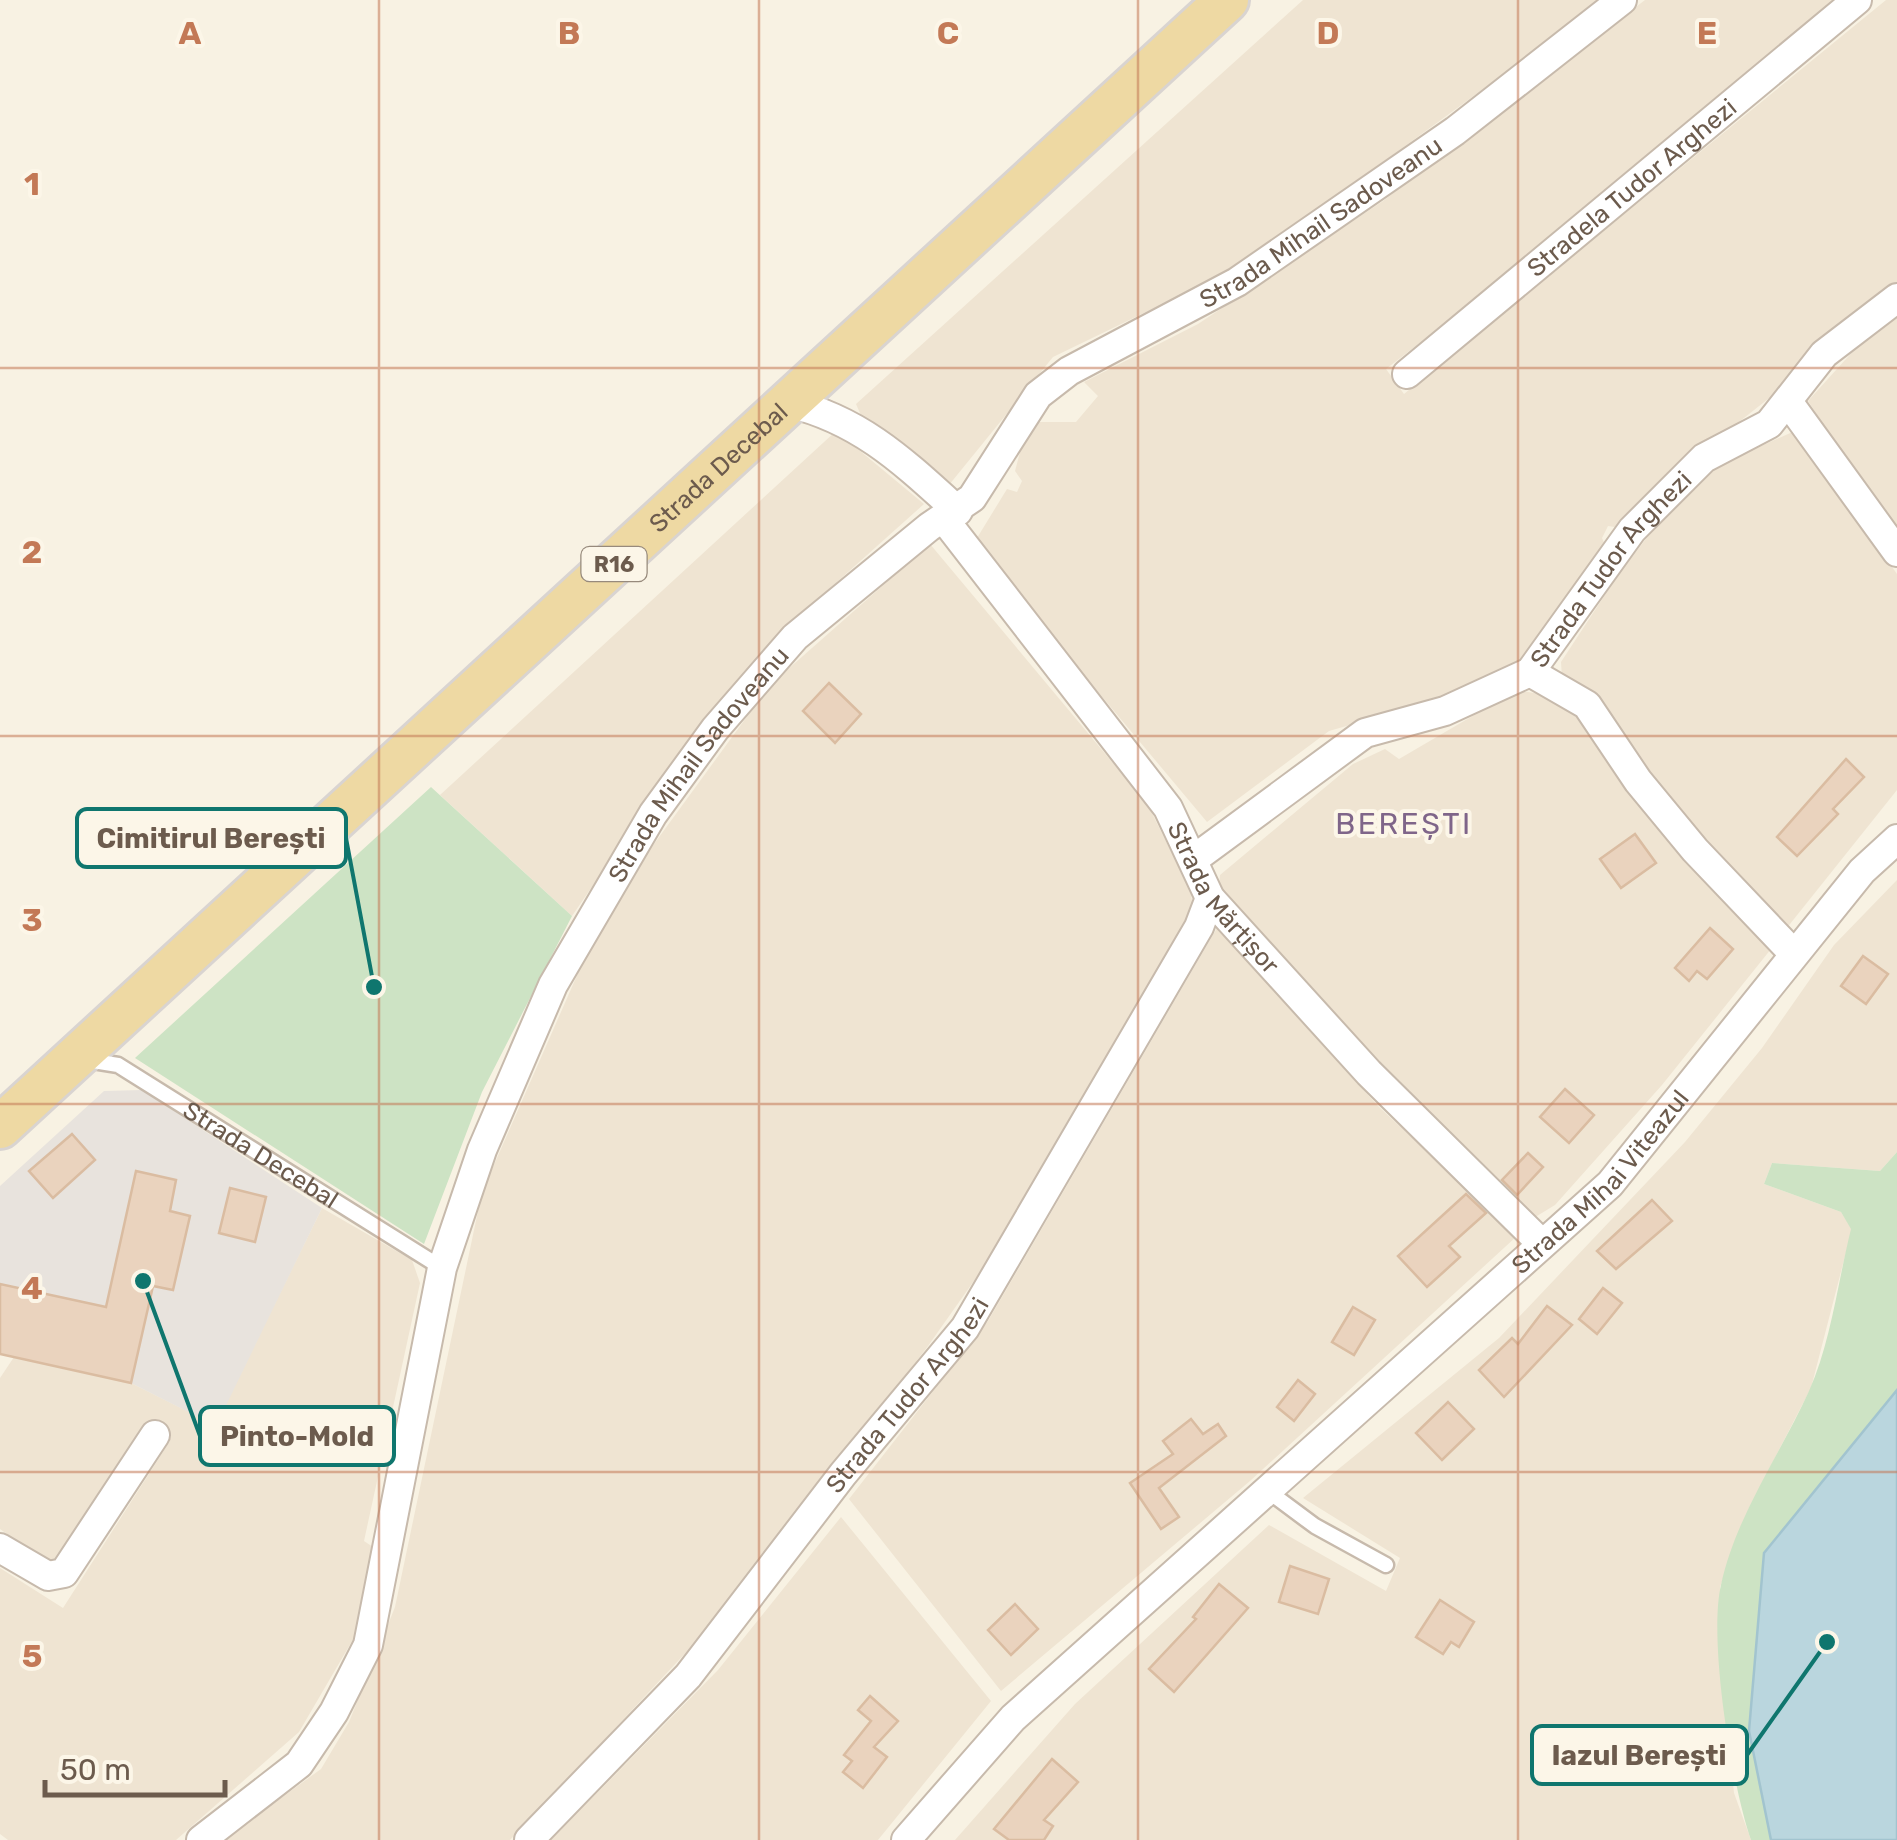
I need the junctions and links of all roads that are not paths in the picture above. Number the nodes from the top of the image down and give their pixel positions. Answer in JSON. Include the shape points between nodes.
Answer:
{"nodes":[{"id":1,"x":1228,"y":0,"type":"edge"},
{"id":2,"x":1622,"y":0,"type":"edge"},
{"id":3,"x":1857,"y":0,"type":"edge"},
{"id":4,"x":1897,"y":298,"type":"edge"},
{"id":5,"x":1407,"y":374,"type":"dead end"},
{"id":6,"x":789,"y":403,"type":"junction"},
{"id":7,"x":1789,"y":404,"type":"junction"},
{"id":8,"x":951,"y":515,"type":"junction"},
{"id":9,"x":1897,"y":552,"type":"edge"},
{"id":10,"x":1530,"y":672,"type":"junction"},
{"id":11,"x":1897,"y":839,"type":"edge"},
{"id":12,"x":1194,"y":859,"type":"junction"},
{"id":13,"x":1210,"y":898,"type":"junction"},
{"id":14,"x":1794,"y":954,"type":"junction"},
{"id":15,"x":75,"y":1058,"type":"junction"},
{"id":16,"x":0,"y":1127,"type":"edge"},
{"id":17,"x":1541,"y":1243,"type":"junction"},
{"id":18,"x":442,"y":1268,"type":"junction"},
{"id":19,"x":155,"y":1434,"type":"dead end"},
{"id":20,"x":1268,"y":1491,"type":"junction"},
{"id":21,"x":0,"y":1548,"type":"edge"},
{"id":22,"x":1386,"y":1565,"type":"dead end"},
{"id":23,"x":200,"y":1840,"type":"edge"},
{"id":24,"x":529,"y":1840,"type":"edge"},
{"id":25,"x":906,"y":1840,"type":"edge"}],
"edges":[{"from":1,"to":6,"type":"main road","name":"Strada Decebal","number":"R16"},
{"from":2,"to":8,"type":"street","name":"Strada Mihail Sadoveanu","via":[[1455,131],[1237,282],[1054,382],[1022,415],[986,479]]},
{"from":3,"to":5,"type":"street","name":"Stradela Tudor Arghezi"},
{"from":4,"to":7,"type":"street","name":"Strada Tudor Arghezi","via":[[1824,354]]},
{"from":6,"to":8,"type":"street","name":"Strada Mărțișor","via":[[832,414],[898,456]]},
{"from":6,"to":15,"type":"main road","name":"Strada Decebal","number":"R16"},
{"from":7,"to":9,"type":"street"},
{"from":7,"to":10,"type":"street","name":"Strada Tudor Arghezi","via":[[1769,424],[1704,458],[1632,530]]},
{"from":8,"to":12,"type":"street","name":"Strada Mărțișor","via":[[1168,808]]},
{"from":8,"to":18,"type":"street","name":"Strada Mihail Sadoveanu","via":[[795,637],[748,686],[653,814],[552,985],[482,1150]]},
{"from":10,"to":12,"type":"street","name":"Strada Tudor Arghezi","via":[[1445,711],[1365,734]]},
{"from":10,"to":14,"type":"street","via":[[1587,705],[1694,850]]},
{"from":11,"to":14,"type":"street","name":"Strada Mihai Viteazul"},
{"from":12,"to":13,"type":"street","name":"Strada Mărțișor"},
{"from":13,"to":17,"type":"street","name":"Strada Mărțișor","via":[[1368,1073]]},
{"from":13,"to":24,"type":"street","name":"Strada Tudor Arghezi","via":[[965,1328],[688,1676]]},
{"from":14,"to":17,"type":"street","name":"Strada Mihai Viteazul","via":[[1610,1184]]},
{"from":15,"to":16,"type":"main road","name":"Strada Decebal","number":"R16"},
{"from":15,"to":18,"type":"lane","name":"Strada Decebal","via":[[118,1065]]},
{"from":17,"to":20,"type":"street","name":"Strada Mihai Viteazul"},
{"from":18,"to":23,"type":"street","name":"Strada Mihail Sadoveanu","via":[[368,1644],[298,1764]]},
{"from":19,"to":21,"type":"street","via":[[64,1573],[48,1576]]},
{"from":20,"to":22,"type":"lane"},
{"from":20,"to":25,"type":"street","name":"Strada Mihai Viteazul","via":[[1012,1718]]}]}
